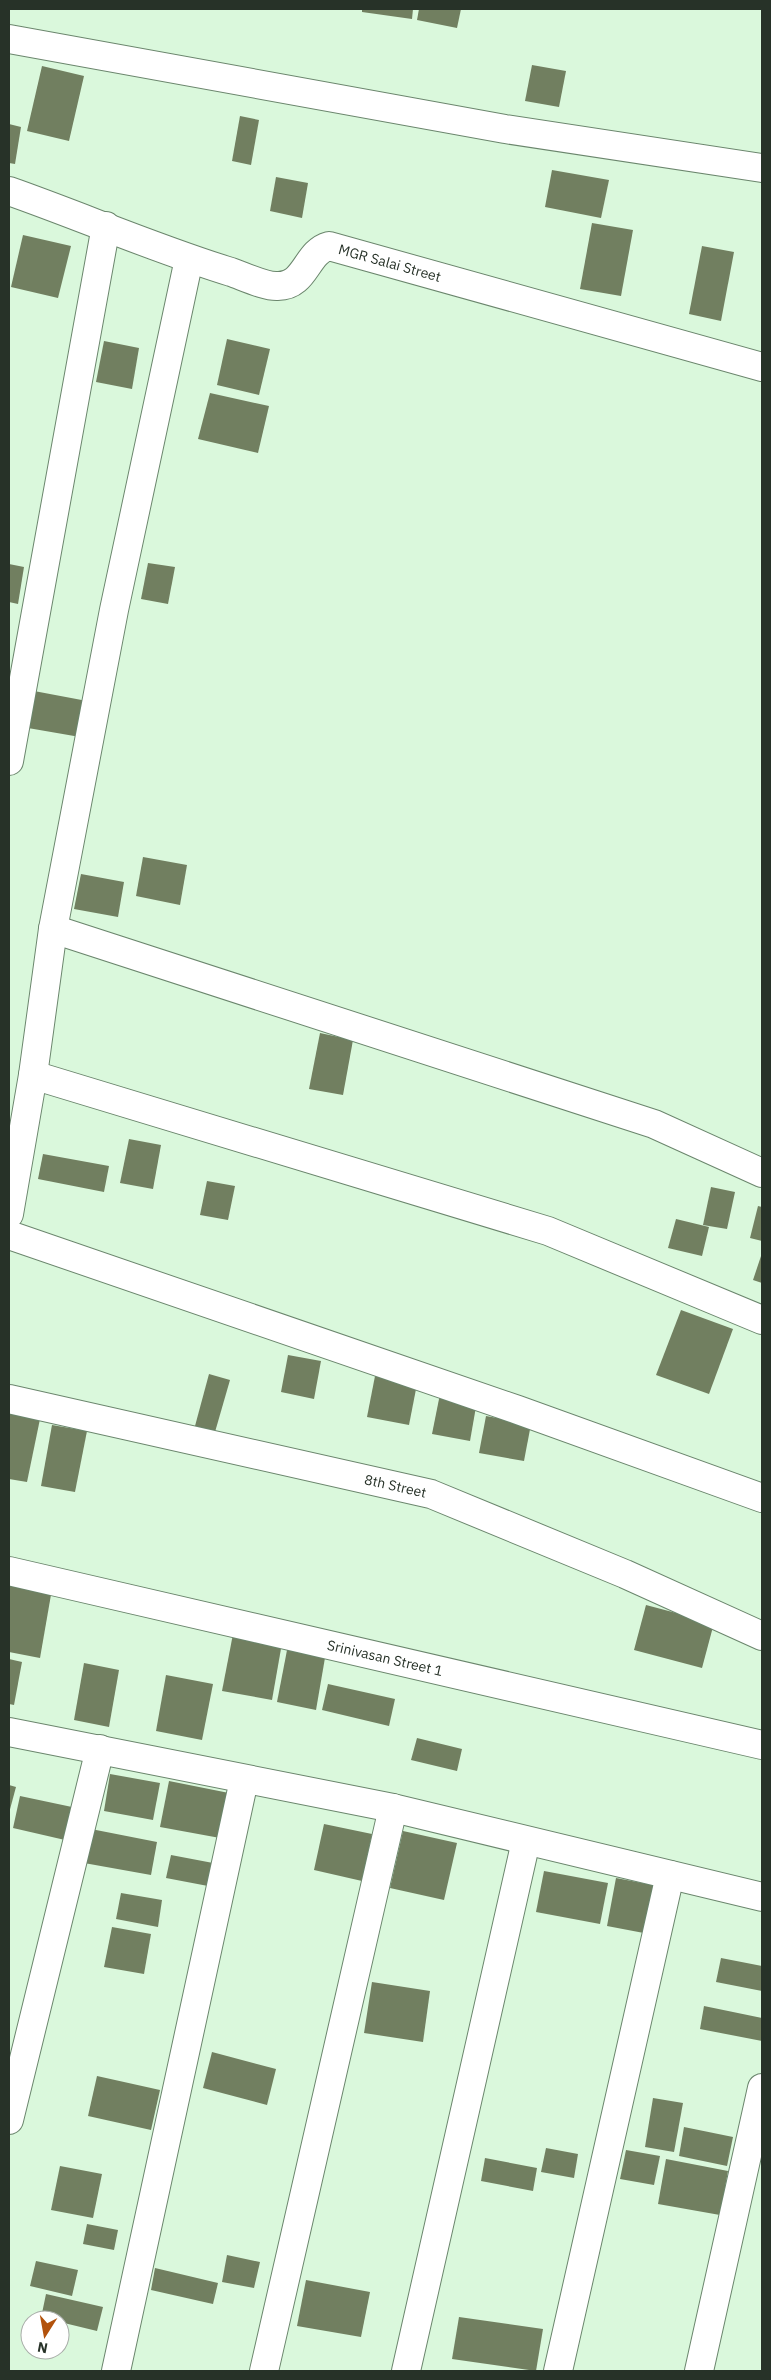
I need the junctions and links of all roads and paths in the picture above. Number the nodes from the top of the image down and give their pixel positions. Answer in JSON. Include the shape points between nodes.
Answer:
{"nodes":[{"id":1,"x":9,"y":39,"type":"edge"},
{"id":2,"x":762,"y":168,"type":"edge"},
{"id":3,"x":9,"y":191,"type":"edge"},
{"id":4,"x":106,"y":226,"type":"junction"},
{"id":5,"x":189,"y":259,"type":"junction"},
{"id":6,"x":762,"y":368,"type":"edge"},
{"id":7,"x":9,"y":761,"type":"edge"},
{"id":8,"x":53,"y":929,"type":"junction"},
{"id":9,"x":33,"y":1075,"type":"junction"},
{"id":10,"x":762,"y":1173,"type":"edge"},
{"id":11,"x":9,"y":1214,"type":"edge"},
{"id":12,"x":9,"y":1235,"type":"edge"},
{"id":13,"x":762,"y":1320,"type":"edge"},
{"id":14,"x":9,"y":1399,"type":"edge"},
{"id":15,"x":762,"y":1498,"type":"edge"},
{"id":16,"x":9,"y":1571,"type":"edge"},
{"id":17,"x":762,"y":1636,"type":"edge"},
{"id":18,"x":9,"y":1732,"type":"edge"},
{"id":19,"x":762,"y":1745,"type":"edge"},
{"id":20,"x":100,"y":1749,"type":"junction"},
{"id":21,"x":244,"y":1780,"type":"junction"},
{"id":22,"x":393,"y":1808,"type":"junction"},
{"id":23,"x":526,"y":1841,"type":"junction"},
{"id":24,"x":670,"y":1875,"type":"junction"},
{"id":25,"x":762,"y":1897,"type":"edge"},
{"id":26,"x":762,"y":2088,"type":"edge"},
{"id":27,"x":9,"y":2120,"type":"edge"},
{"id":28,"x":116,"y":2371,"type":"edge"},
{"id":29,"x":264,"y":2371,"type":"edge"},
{"id":30,"x":406,"y":2371,"type":"edge"},
{"id":31,"x":558,"y":2371,"type":"edge"},
{"id":32,"x":699,"y":2371,"type":"edge"}],
"edges":[{"from":1,"to":2,"type":"street","via":[[505,129]]},
{"from":3,"to":4,"type":"street","name":"MGR Salai Street"},
{"from":4,"to":5,"type":"street","name":"MGR Salai Street"},
{"from":4,"to":7,"type":"street"},
{"from":5,"to":6,"type":"street","name":"MGR Salai Street","via":[[278,286],[296,281],[315,254],[329,246]]},
{"from":5,"to":8,"type":"street","via":[[114,610]]},
{"from":8,"to":9,"type":"street"},
{"from":8,"to":10,"type":"street","via":[[654,1124]]},
{"from":9,"to":11,"type":"street"},
{"from":9,"to":13,"type":"street","via":[[548,1231]]},
{"from":12,"to":15,"type":"street","via":[[518,1410]]},
{"from":14,"to":17,"type":"street","name":"8th Street","via":[[431,1494],[624,1574]]},
{"from":16,"to":19,"type":"street","name":"Srinivasan Street 1"},
{"from":18,"to":20,"type":"street"},
{"from":20,"to":21,"type":"street"},
{"from":20,"to":27,"type":"street"},
{"from":21,"to":22,"type":"street"},
{"from":21,"to":28,"type":"street"},
{"from":22,"to":23,"type":"street"},
{"from":22,"to":29,"type":"street"},
{"from":23,"to":24,"type":"street"},
{"from":23,"to":30,"type":"street"},
{"from":24,"to":25,"type":"street"},
{"from":24,"to":31,"type":"street"},
{"from":26,"to":32,"type":"street"}]}
